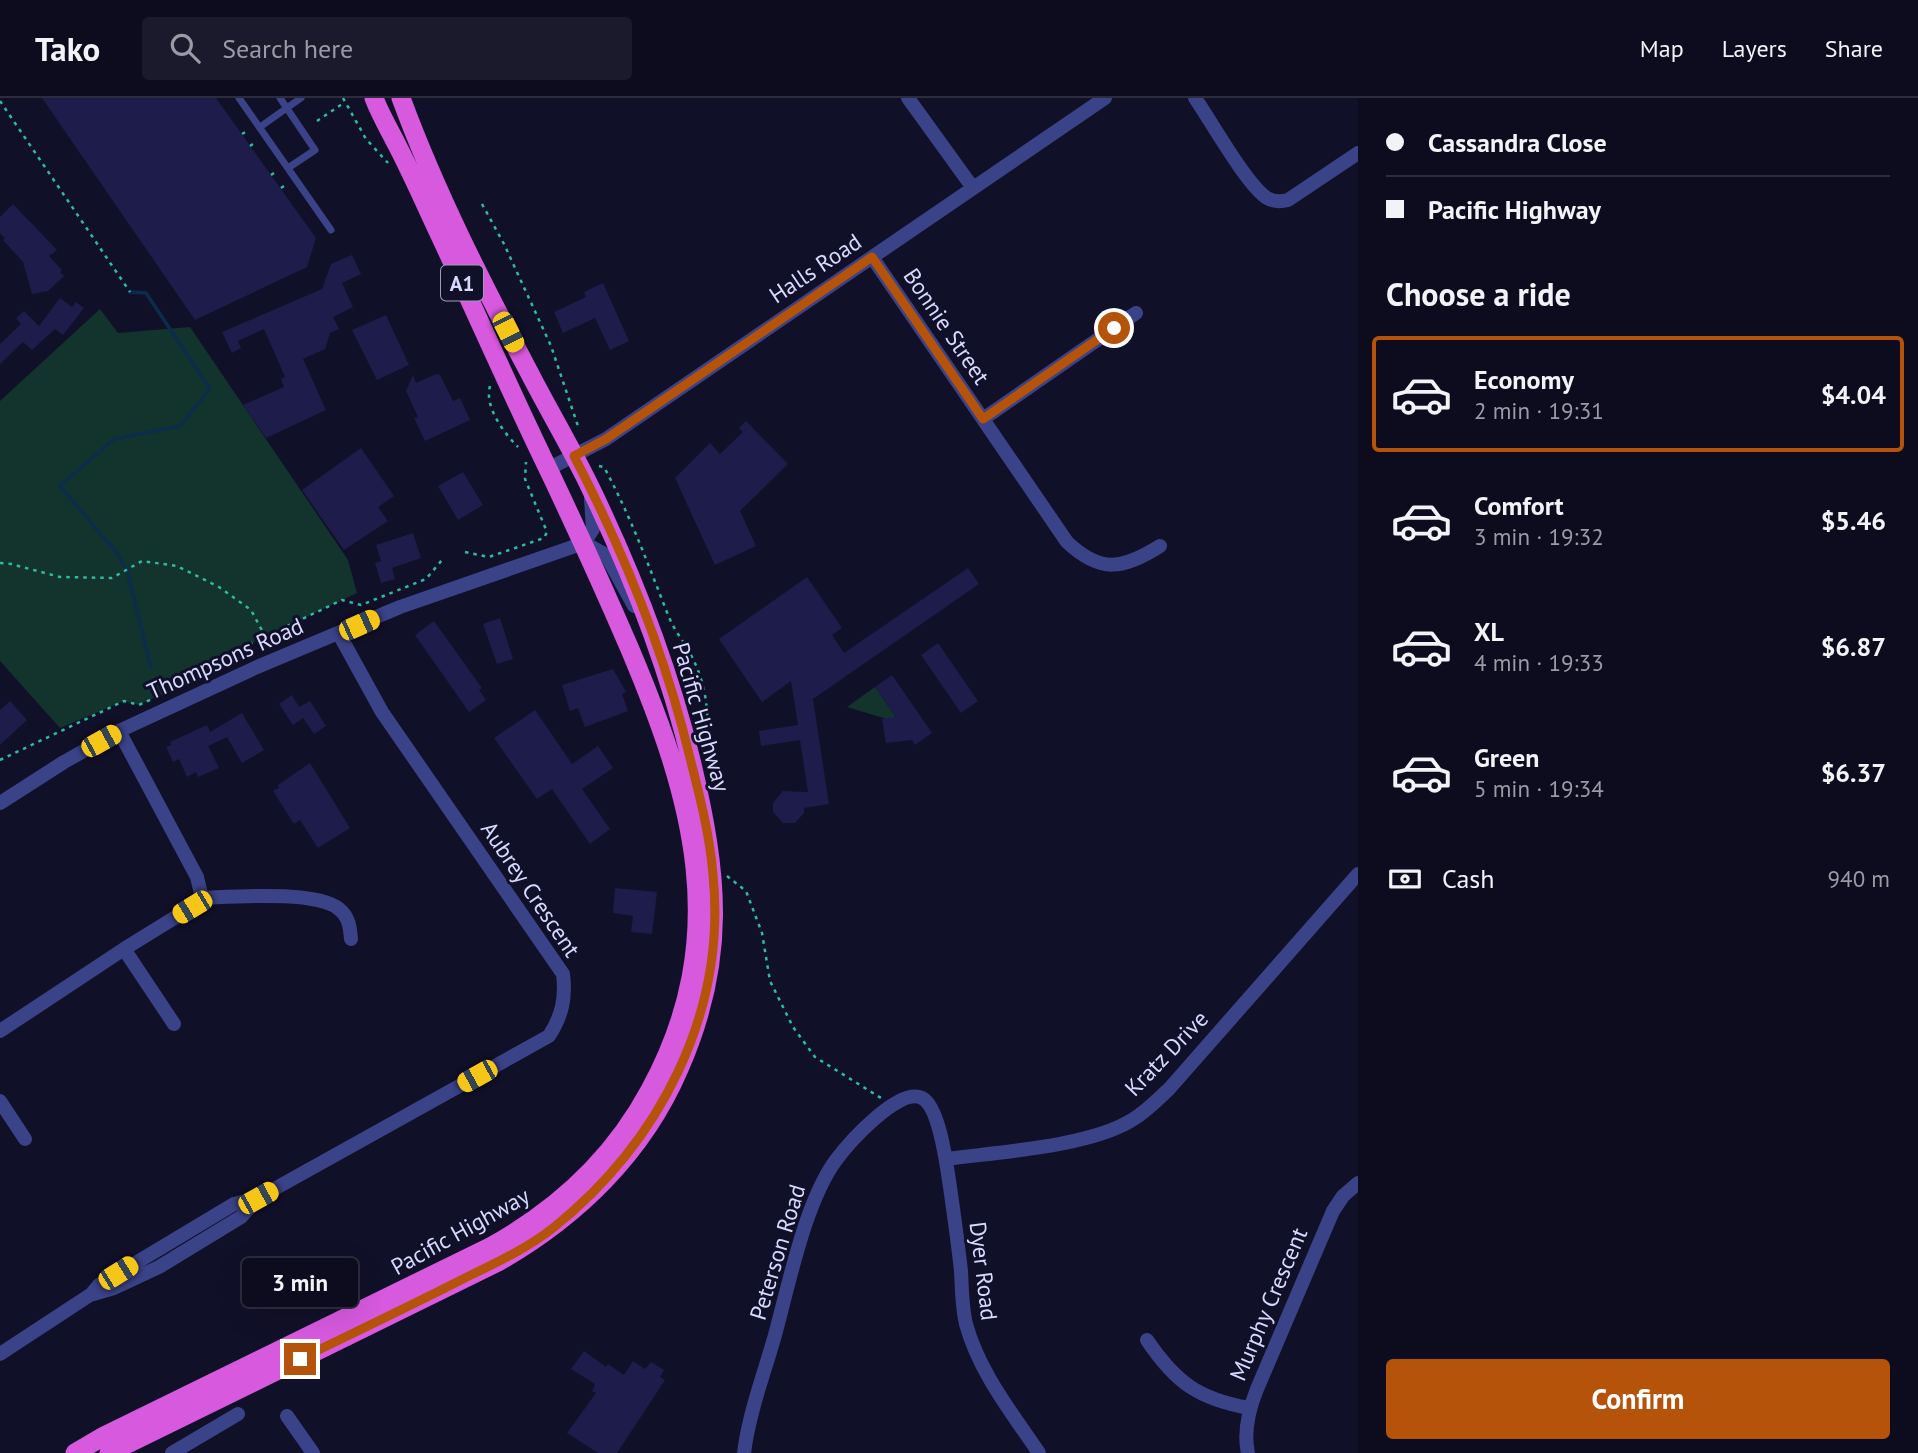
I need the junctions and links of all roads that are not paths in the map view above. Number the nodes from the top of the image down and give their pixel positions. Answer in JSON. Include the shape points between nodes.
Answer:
{"nodes":[{"id":1,"x":239,"y":98,"type":"edge"},
{"id":2,"x":280,"y":98,"type":"edge"},
{"id":3,"x":301,"y":98,"type":"edge"},
{"id":4,"x":374,"y":98,"type":"edge"},
{"id":5,"x":401,"y":98,"type":"edge"},
{"id":6,"x":908,"y":98,"type":"edge"},
{"id":7,"x":1105,"y":98,"type":"edge"},
{"id":8,"x":1195,"y":98,"type":"edge"},
{"id":9,"x":287,"y":108,"type":"junction"},
{"id":10,"x":260,"y":127,"type":"junction"},
{"id":11,"x":1358,"y":154,"type":"edge"},
{"id":12,"x":288,"y":168,"type":"junction"},
{"id":13,"x":973,"y":188,"type":"junction"},
{"id":14,"x":331,"y":230,"type":"dead end"},
{"id":15,"x":872,"y":257,"type":"junction"},
{"id":16,"x":1136,"y":313,"type":"dead end"},
{"id":17,"x":983,"y":419,"type":"junction"},
{"id":18,"x":574,"y":456,"type":"junction"},
{"id":19,"x":548,"y":470,"type":"junction"},
{"id":20,"x":590,"y":487,"type":"junction"},
{"id":21,"x":584,"y":543,"type":"junction"},
{"id":22,"x":1160,"y":546,"type":"dead end"},
{"id":23,"x":339,"y":634,"type":"junction"},
{"id":24,"x":653,"y":635,"type":"junction"},
{"id":25,"x":119,"y":731,"type":"junction"},
{"id":26,"x":0,"y":803,"type":"edge"},
{"id":27,"x":1358,"y":874,"type":"edge"},
{"id":28,"x":202,"y":898,"type":"junction"},
{"id":29,"x":351,"y":939,"type":"dead end"},
{"id":30,"x":124,"y":949,"type":"junction"},
{"id":31,"x":174,"y":1024,"type":"dead end"},
{"id":32,"x":0,"y":1031,"type":"edge"},
{"id":33,"x":0,"y":1101,"type":"edge"},
{"id":34,"x":25,"y":1139,"type":"dead end"},
{"id":35,"x":946,"y":1159,"type":"junction"},
{"id":36,"x":1358,"y":1183,"type":"edge"},
{"id":37,"x":1147,"y":1340,"type":"dead end"},
{"id":38,"x":0,"y":1354,"type":"edge"},
{"id":39,"x":1249,"y":1408,"type":"junction"},
{"id":40,"x":238,"y":1414,"type":"dead end"},
{"id":41,"x":287,"y":1416,"type":"dead end"},
{"id":42,"x":75,"y":1453,"type":"edge"},
{"id":43,"x":109,"y":1453,"type":"edge"},
{"id":44,"x":172,"y":1453,"type":"edge"},
{"id":45,"x":313,"y":1453,"type":"edge"},
{"id":46,"x":744,"y":1453,"type":"edge"},
{"id":47,"x":1039,"y":1453,"type":"edge"},
{"id":48,"x":1248,"y":1453,"type":"edge"}],
"edges":[{"from":1,"to":10,"type":"lane"},
{"from":2,"to":9,"type":"lane"},
{"from":3,"to":9,"type":"lane"},
{"from":4,"to":19,"type":"highway","name":"Pacific Highway","number":"A1"},
{"from":5,"to":18,"type":"highway","name":"Pacific Highway","number":"A1","via":[[484,288]]},
{"from":6,"to":13,"type":"street"},
{"from":7,"to":13,"type":"street","name":"Halls Road"},
{"from":8,"to":11,"type":"street","via":[[1244,172],[1275,202],[1288,200]]},
{"from":9,"to":10,"type":"lane"},
{"from":9,"to":12,"type":"lane","via":[[315,150]]},
{"from":10,"to":12,"type":"lane"},
{"from":12,"to":14,"type":"lane"},
{"from":13,"to":15,"type":"street","name":"Halls Road"},
{"from":15,"to":17,"type":"street","name":"Bonnie Street"},
{"from":15,"to":18,"type":"street","name":"Halls Road","via":[[606,439]]},
{"from":16,"to":17,"type":"street"},
{"from":17,"to":22,"type":"street","name":"Bonnie Street","via":[[1057,530],[1079,554],[1115,566],[1139,560]]},
{"from":18,"to":19,"type":"street","name":"Halls Road"},
{"from":18,"to":20,"type":"highway","name":"Pacific Highway","number":"A1"},
{"from":19,"to":21,"type":"highway","name":"Pacific Highway","number":"A1"},
{"from":20,"to":21,"type":"street","via":[[593,528]]},
{"from":20,"to":24,"type":"highway","name":"Pacific Highway","number":"A1"},
{"from":21,"to":23,"type":"street","name":"Thompsons Road","via":[[400,607]]},
{"from":21,"to":24,"type":"street","name":"Pacific Highway","via":[[609,560]]},
{"from":21,"to":42,"type":"highway","name":"Pacific Highway","number":"A1","via":[[663,731],[680,785],[697,883],[689,990],[670,1050],[644,1102],[594,1168],[516,1233]]},
{"from":23,"to":25,"type":"street","name":"Thompsons Road"},
{"from":23,"to":38,"type":"street","name":"Aubrey Crescent","via":[[382,712],[563,974],[559,1021],[549,1035],[258,1198],[241,1217],[159,1267],[90,1296]]},
{"from":24,"to":43,"type":"highway","name":"Pacific Highway","number":"A1","via":[[686,739],[705,821],[714,923],[699,1019],[675,1080],[642,1137],[577,1208],[519,1250]]},
{"from":25,"to":26,"type":"street","name":"Thompsons Road"},
{"from":25,"to":28,"type":"street","via":[[197,877]]},
{"from":27,"to":35,"type":"street","name":"Kratz Drive","via":[[1151,1107],[1130,1121],[1081,1140]]},
{"from":28,"to":29,"type":"street","via":[[327,902],[345,916]]},
{"from":28,"to":30,"type":"street"},
{"from":30,"to":31,"type":"street"},
{"from":30,"to":32,"type":"street"},
{"from":33,"to":34,"type":"street"},
{"from":35,"to":46,"type":"street","name":"Peterson Road","via":[[933,1110],[924,1098],[909,1097],[860,1131],[830,1168],[808,1216]]},
{"from":35,"to":47,"type":"street","name":"Dyer Road","via":[[965,1322],[990,1379]]},
{"from":36,"to":39,"type":"street","name":"Murphy Crescent","via":[[1333,1210]]},
{"from":37,"to":39,"type":"street","via":[[1186,1385],[1221,1403]]},
{"from":39,"to":48,"type":"street","name":"Murphy Crescent"},
{"from":40,"to":44,"type":"street"},
{"from":41,"to":45,"type":"street"}]}
